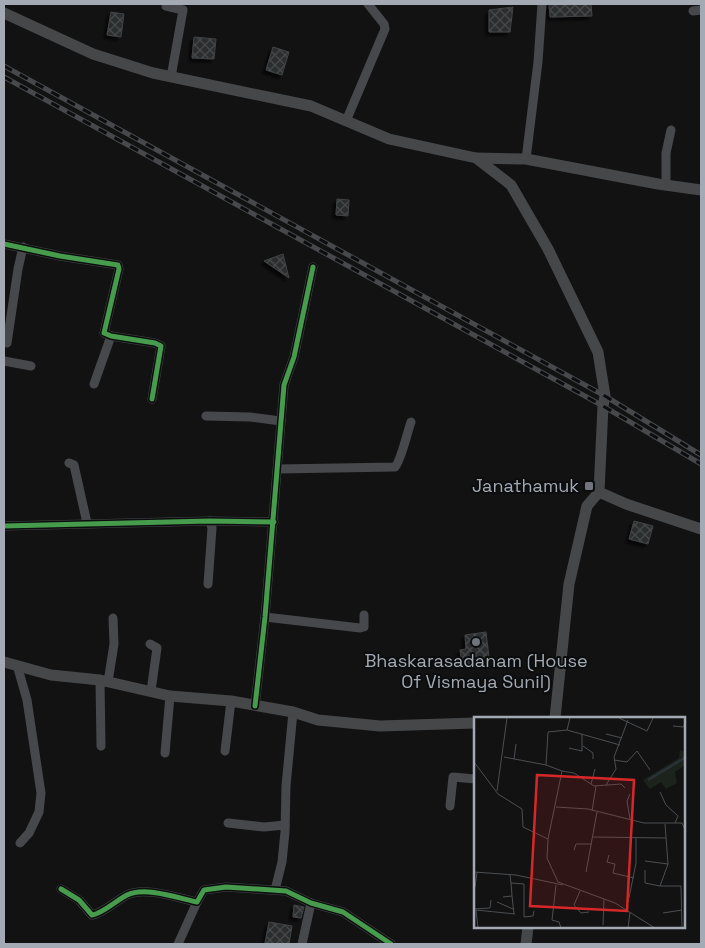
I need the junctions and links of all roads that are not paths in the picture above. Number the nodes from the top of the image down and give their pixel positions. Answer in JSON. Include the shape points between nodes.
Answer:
{"nodes":[{"id":1,"x":166,"y":4,"type":"edge"},
{"id":2,"x":368,"y":4,"type":"edge"},
{"id":3,"x":542,"y":4,"type":"edge"},
{"id":4,"x":4,"y":13,"type":"edge"},
{"id":5,"x":171,"y":77,"type":"junction"},
{"id":6,"x":346,"y":121,"type":"junction"},
{"id":7,"x":671,"y":130,"type":"dead end"},
{"id":8,"x":476,"y":158,"type":"junction"},
{"id":9,"x":526,"y":158,"type":"junction"},
{"id":10,"x":666,"y":185,"type":"junction"},
{"id":11,"x":701,"y":190,"type":"edge"},
{"id":12,"x":4,"y":244,"type":"edge"},
{"id":13,"x":24,"y":247,"type":"junction"},
{"id":14,"x":313,"y":267,"type":"dead end"},
{"id":15,"x":111,"y":336,"type":"junction"},
{"id":16,"x":8,"y":343,"type":"dead end"},
{"id":17,"x":4,"y":361,"type":"edge"},
{"id":18,"x":31,"y":366,"type":"dead end"},
{"id":19,"x":94,"y":384,"type":"dead end"},
{"id":20,"x":152,"y":399,"type":"dead end"},
{"id":21,"x":206,"y":416,"type":"dead end"},
{"id":22,"x":281,"y":421,"type":"junction"},
{"id":23,"x":410,"y":422,"type":"dead end"},
{"id":24,"x":69,"y":463,"type":"dead end"},
{"id":25,"x":278,"y":469,"type":"junction"},
{"id":26,"x":599,"y":492,"type":"junction"},
{"id":27,"x":210,"y":521,"type":"junction"},
{"id":28,"x":274,"y":522,"type":"junction"},
{"id":29,"x":87,"y":523,"type":"junction"},
{"id":30,"x":4,"y":526,"type":"edge"},
{"id":31,"x":701,"y":529,"type":"edge"},
{"id":32,"x":208,"y":584,"type":"dead end"},
{"id":33,"x":364,"y":615,"type":"dead end"},
{"id":34,"x":113,"y":618,"type":"dead end"},
{"id":35,"x":265,"y":618,"type":"junction"},
{"id":36,"x":150,"y":644,"type":"dead end"},
{"id":37,"x":4,"y":662,"type":"edge"},
{"id":38,"x":17,"y":665,"type":"junction"},
{"id":39,"x":104,"y":681,"type":"junction"},
{"id":40,"x":151,"y":691,"type":"junction"},
{"id":41,"x":170,"y":696,"type":"junction"},
{"id":42,"x":230,"y":701,"type":"junction"},
{"id":43,"x":255,"y":706,"type":"junction"},
{"id":44,"x":293,"y":712,"type":"junction"},
{"id":45,"x":555,"y":717,"type":"edge"},
{"id":46,"x":474,"y":723,"type":"edge"},
{"id":47,"x":101,"y":746,"type":"dead end"},
{"id":48,"x":225,"y":751,"type":"dead end"},
{"id":49,"x":164,"y":753,"type":"dead end"},
{"id":50,"x":474,"y":779,"type":"edge"},
{"id":51,"x":450,"y":806,"type":"dead end"},
{"id":52,"x":228,"y":824,"type":"dead end"},
{"id":53,"x":285,"y":825,"type":"junction"},
{"id":54,"x":20,"y":843,"type":"dead end"},
{"id":55,"x":61,"y":889,"type":"dead end"},
{"id":56,"x":275,"y":890,"type":"junction"},
{"id":57,"x":197,"y":902,"type":"junction"},
{"id":58,"x":310,"y":903,"type":"junction"},
{"id":59,"x":528,"y":928,"type":"edge"},
{"id":60,"x":178,"y":944,"type":"edge"},
{"id":61,"x":302,"y":944,"type":"edge"},
{"id":62,"x":392,"y":944,"type":"edge"},
{"id":63,"x":526,"y":944,"type":"edge"}],
"edges":[{"from":1,"to":5,"type":"street","via":[[183,10]]},
{"from":2,"to":6,"type":"street","via":[[385,28]]},
{"from":3,"to":9,"type":"street"},
{"from":4,"to":5,"type":"main road","via":[[93,54]]},
{"from":5,"to":6,"type":"main road","via":[[311,106]]},
{"from":6,"to":8,"type":"main road","via":[[389,139]]},
{"from":7,"to":10,"type":"street","via":[[666,153]]},
{"from":8,"to":9,"type":"main road"},
{"from":8,"to":26,"type":"main road","via":[[511,184],[548,249],[598,352],[605,396]]},
{"from":9,"to":10,"type":"main road"},
{"from":10,"to":11,"type":"main road"},
{"from":12,"to":13,"type":"street"},
{"from":13,"to":15,"type":"street","via":[[118,265],[104,333]]},
{"from":13,"to":16,"type":"street"},
{"from":14,"to":22,"type":"street","via":[[294,357],[284,385]]},
{"from":15,"to":19,"type":"street"},
{"from":15,"to":20,"type":"street","via":[[161,346]]},
{"from":17,"to":18,"type":"street"},
{"from":21,"to":22,"type":"street"},
{"from":22,"to":25,"type":"street"},
{"from":23,"to":25,"type":"street","via":[[395,467]]},
{"from":24,"to":29,"type":"street","via":[[74,465]]},
{"from":25,"to":28,"type":"street"},
{"from":26,"to":31,"type":"main road"},
{"from":26,"to":45,"type":"main road","via":[[587,506],[570,584]]},
{"from":27,"to":28,"type":"street"},
{"from":27,"to":29,"type":"street"},
{"from":27,"to":32,"type":"street"},
{"from":28,"to":35,"type":"street"},
{"from":29,"to":30,"type":"street"},
{"from":33,"to":35,"type":"street","via":[[364,627],[360,628]]},
{"from":34,"to":39,"type":"street","via":[[114,644]]},
{"from":35,"to":43,"type":"street"},
{"from":36,"to":40,"type":"street","via":[[157,648]]},
{"from":37,"to":38,"type":"main road"},
{"from":38,"to":39,"type":"main road","via":[[51,675]]},
{"from":38,"to":54,"type":"street","via":[[28,700],[42,793],[39,812]]},
{"from":39,"to":40,"type":"main road"},
{"from":39,"to":47,"type":"street"},
{"from":40,"to":41,"type":"main road"},
{"from":41,"to":42,"type":"main road"},
{"from":41,"to":49,"type":"street"},
{"from":42,"to":43,"type":"main road"},
{"from":42,"to":48,"type":"street"},
{"from":43,"to":44,"type":"main road"},
{"from":44,"to":46,"type":"main road","via":[[318,720],[380,726]]},
{"from":44,"to":53,"type":"street"},
{"from":50,"to":51,"type":"street","via":[[453,777]]},
{"from":52,"to":53,"type":"street"},
{"from":53,"to":56,"type":"street","via":[[282,862]]},
{"from":55,"to":57,"type":"street","via":[[79,900],[92,915],[129,894],[158,892]]},
{"from":56,"to":57,"type":"street","via":[[226,887],[204,890]]},
{"from":56,"to":58,"type":"street","via":[[286,891]]},
{"from":57,"to":60,"type":"street"},
{"from":58,"to":61,"type":"street"},
{"from":58,"to":62,"type":"street","via":[[343,912]]},
{"from":59,"to":63,"type":"main road"}]}
